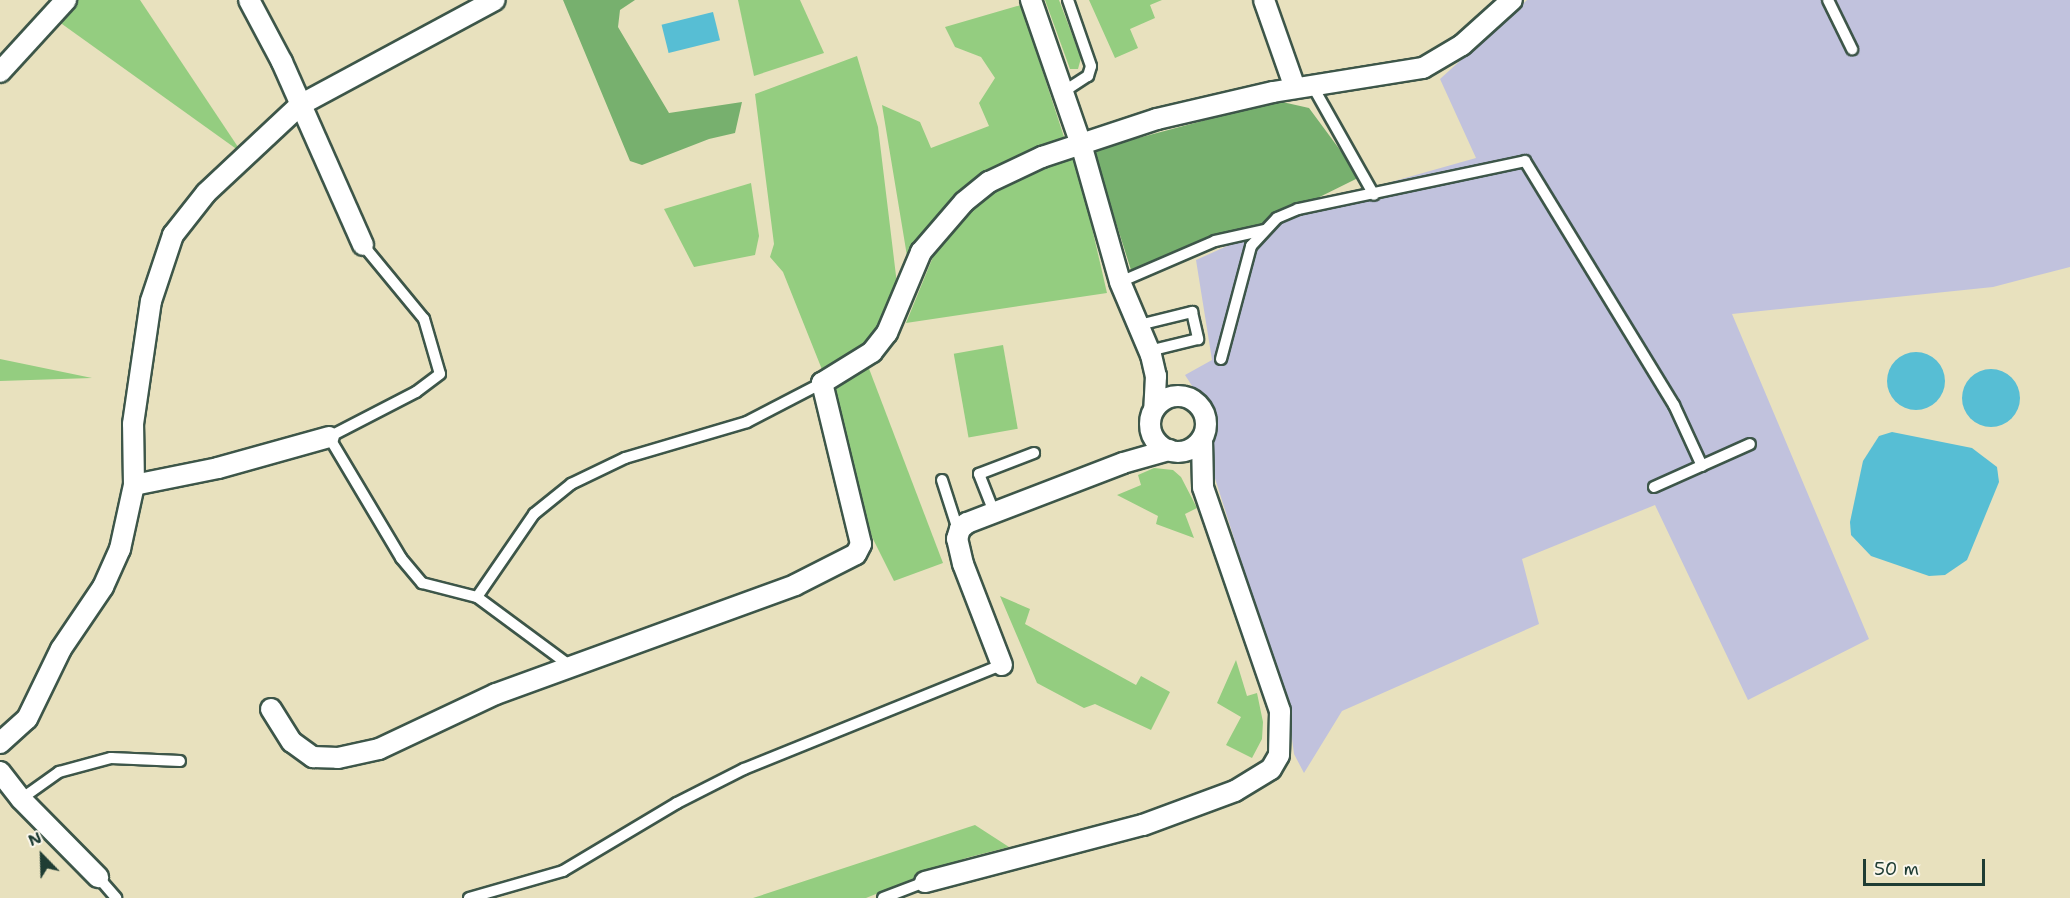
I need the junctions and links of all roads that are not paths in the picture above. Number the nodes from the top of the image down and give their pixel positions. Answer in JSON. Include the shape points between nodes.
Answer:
{"nodes":[{"id":1,"x":66,"y":0,"type":"edge"},
{"id":2,"x":249,"y":0,"type":"edge"},
{"id":3,"x":495,"y":0,"type":"edge"},
{"id":4,"x":1030,"y":0,"type":"edge"},
{"id":5,"x":1068,"y":0,"type":"edge"},
{"id":6,"x":1264,"y":0,"type":"edge"},
{"id":7,"x":1512,"y":0,"type":"edge"},
{"id":8,"x":1828,"y":0,"type":"edge"},
{"id":9,"x":1852,"y":49,"type":"dead end"},
{"id":10,"x":0,"y":72,"type":"edge"},
{"id":11,"x":1304,"y":86,"type":"junction"},
{"id":12,"x":1063,"y":92,"type":"junction"},
{"id":13,"x":300,"y":105,"type":"junction"},
{"id":14,"x":1081,"y":144,"type":"junction"},
{"id":15,"x":1374,"y":195,"type":"junction"},
{"id":16,"x":1264,"y":230,"type":"junction"},
{"id":17,"x":363,"y":245,"type":"joint"},
{"id":18,"x":1120,"y":282,"type":"junction"},
{"id":19,"x":1139,"y":326,"type":"junction"},
{"id":20,"x":1150,"y":353,"type":"junction"},
{"id":21,"x":1221,"y":359,"type":"dead end"},
{"id":22,"x":822,"y":383,"type":"junction"},
{"id":23,"x":1187,"y":397,"type":"junction"},
{"id":24,"x":1152,"y":418,"type":"junction"},
{"id":25,"x":328,"y":437,"type":"junction"},
{"id":26,"x":1202,"y":439,"type":"junction"},
{"id":27,"x":1750,"y":444,"type":"dead end"},
{"id":28,"x":1171,"y":451,"type":"junction"},
{"id":29,"x":1034,"y":453,"type":"dead end"},
{"id":30,"x":1123,"y":463,"type":"junction"},
{"id":31,"x":1702,"y":466,"type":"junction"},
{"id":32,"x":942,"y":480,"type":"dead end"},
{"id":33,"x":134,"y":485,"type":"junction"},
{"id":34,"x":1654,"y":487,"type":"dead end"},
{"id":35,"x":1203,"y":488,"type":"junction"},
{"id":36,"x":994,"y":512,"type":"junction"},
{"id":37,"x":959,"y":533,"type":"junction"},
{"id":38,"x":477,"y":597,"type":"junction"},
{"id":39,"x":569,"y":665,"type":"junction"},
{"id":40,"x":1002,"y":665,"type":"joint"},
{"id":41,"x":271,"y":709,"type":"dead end"},
{"id":42,"x":0,"y":743,"type":"edge"},
{"id":43,"x":180,"y":761,"type":"dead end"},
{"id":44,"x":0,"y":772,"type":"edge"},
{"id":45,"x":21,"y":799,"type":"junction"},
{"id":46,"x":98,"y":877,"type":"joint"},
{"id":47,"x":926,"y":882,"type":"joint"},
{"id":48,"x":116,"y":898,"type":"edge"},
{"id":49,"x":470,"y":898,"type":"edge"},
{"id":50,"x":883,"y":898,"type":"edge"}],
"edges":[{"from":1,"to":10,"type":"street"},
{"from":2,"to":13,"type":"street"},
{"from":3,"to":13,"type":"street"},
{"from":4,"to":12,"type":"street"},
{"from":5,"to":12,"type":"lane","via":[[1091,66],[1088,76]]},
{"from":6,"to":11,"type":"street"},
{"from":7,"to":11,"type":"street","via":[[1462,45],[1423,68]]},
{"from":8,"to":9,"type":"lane"},
{"from":11,"to":14,"type":"street","via":[[1157,119]]},
{"from":11,"to":15,"type":"lane"},
{"from":12,"to":14,"type":"street"},
{"from":13,"to":17,"type":"street"},
{"from":13,"to":33,"type":"street","via":[[206,193],[173,235],[151,301],[133,423]]},
{"from":14,"to":18,"type":"street"},
{"from":14,"to":22,"type":"street","via":[[989,182],[964,202],[921,252],[887,333],[872,352]]},
{"from":15,"to":16,"type":"lane","via":[[1298,209],[1277,218]]},
{"from":15,"to":31,"type":"lane","via":[[1525,161],[1674,405]]},
{"from":16,"to":18,"type":"lane","via":[[1215,241]]},
{"from":16,"to":21,"type":"lane","via":[[1251,246]]},
{"from":17,"to":25,"type":"lane","via":[[424,319],[440,374],[416,392]]},
{"from":18,"to":19,"type":"street"},
{"from":19,"to":20,"type":"street"},
{"from":19,"to":20,"type":"lane","via":[[1192,312],[1198,339]]},
{"from":20,"to":23,"type":"street"},
{"from":20,"to":24,"type":"street","via":[[1157,384]]},
{"from":22,"to":38,"type":"lane","via":[[747,422],[647,450],[597,468],[571,484],[534,514]]},
{"from":22,"to":39,"type":"street","via":[[861,544],[856,554],[795,585],[654,639]]},
{"from":23,"to":24,"type":"street","via":[[1169,397]]},
{"from":23,"to":26,"type":"street","via":[[1205,417]]},
{"from":24,"to":28,"type":"street","via":[[1157,443]]},
{"from":24,"to":30,"type":"street","via":[[1137,453]]},
{"from":25,"to":33,"type":"street","via":[[218,468]]},
{"from":25,"to":38,"type":"lane","via":[[413,573],[434,588]]},
{"from":26,"to":28,"type":"street","via":[[1191,449]]},
{"from":26,"to":35,"type":"street"},
{"from":27,"to":31,"type":"lane"},
{"from":28,"to":30,"type":"street"},
{"from":28,"to":35,"type":"street"},
{"from":29,"to":36,"type":"lane","via":[[979,474]]},
{"from":30,"to":36,"type":"street"},
{"from":31,"to":34,"type":"lane"},
{"from":32,"to":37,"type":"lane"},
{"from":33,"to":42,"type":"street","via":[[120,549],[103,587],[61,649],[27,720]]},
{"from":35,"to":47,"type":"street","via":[[1280,711],[1279,755],[1271,769],[1235,791],[1143,825]]},
{"from":36,"to":37,"type":"street","via":[[967,522]]},
{"from":37,"to":40,"type":"street","via":[[963,564]]},
{"from":38,"to":39,"type":"lane"},
{"from":39,"to":41,"type":"street","via":[[379,749],[338,758],[313,757],[292,742]]},
{"from":40,"to":49,"type":"lane","via":[[744,769],[677,803],[563,871]]},
{"from":43,"to":45,"type":"lane","via":[[111,759],[59,771]]},
{"from":44,"to":45,"type":"street"},
{"from":45,"to":46,"type":"street"},
{"from":46,"to":48,"type":"lane"},
{"from":47,"to":50,"type":"lane"}]}
